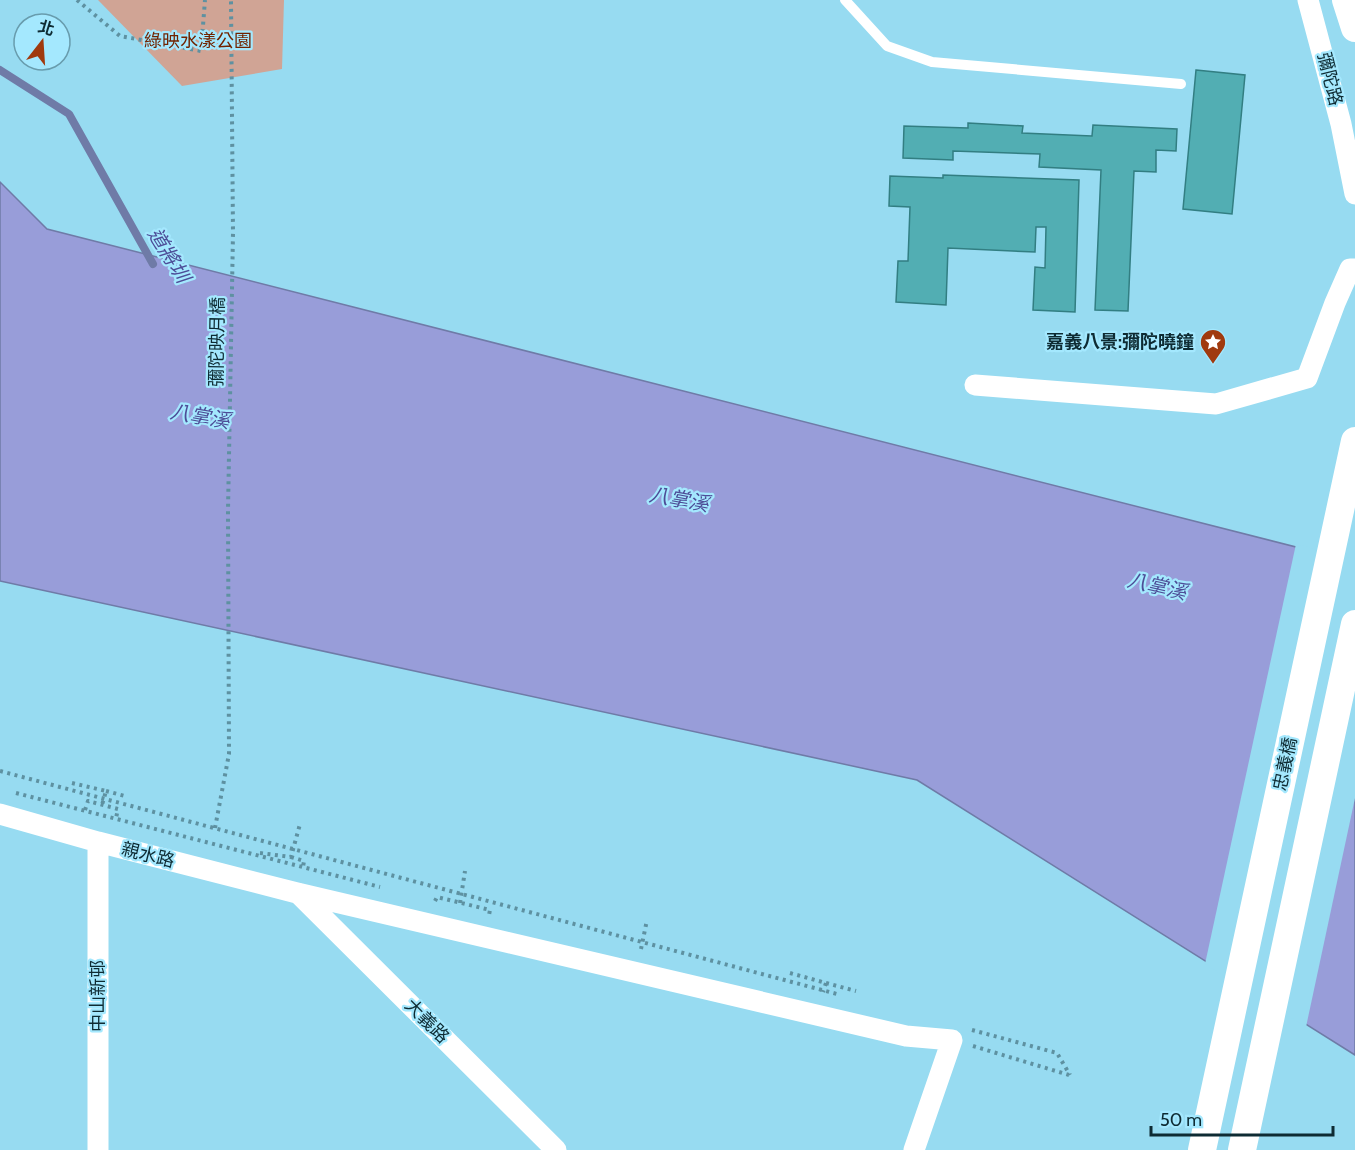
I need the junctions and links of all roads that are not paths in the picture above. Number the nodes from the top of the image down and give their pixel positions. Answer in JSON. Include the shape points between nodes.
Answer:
{"nodes":[{"id":1,"x":845,"y":0,"type":"edge"},
{"id":2,"x":1308,"y":0,"type":"edge"},
{"id":3,"x":1346,"y":0,"type":"edge"},
{"id":4,"x":1355,"y":28,"type":"edge"},
{"id":5,"x":1182,"y":84,"type":"dead end"},
{"id":6,"x":1355,"y":194,"type":"edge"},
{"id":7,"x":1355,"y":268,"type":"edge"},
{"id":8,"x":975,"y":385,"type":"dead end"},
{"id":9,"x":1355,"y":441,"type":"edge"},
{"id":10,"x":1355,"y":624,"type":"edge"},
{"id":11,"x":0,"y":814,"type":"edge"},
{"id":12,"x":98,"y":842,"type":"junction"},
{"id":13,"x":297,"y":893,"type":"junction"},
{"id":14,"x":98,"y":1150,"type":"edge"},
{"id":15,"x":556,"y":1150,"type":"edge"},
{"id":16,"x":914,"y":1150,"type":"edge"},
{"id":17,"x":1202,"y":1150,"type":"edge"},
{"id":18,"x":1242,"y":1150,"type":"edge"}],
"edges":[{"from":1,"to":5,"type":"lane","via":[[887,46],[932,62]]},
{"from":2,"to":6,"type":"street","name":"彌陀路"},
{"from":3,"to":4,"type":"street"},
{"from":7,"to":8,"type":"street","via":[[1350,269],[1335,303],[1307,378],[1216,404]]},
{"from":9,"to":17,"type":"street","name":"忠義橋"},
{"from":10,"to":18,"type":"street"},
{"from":11,"to":12,"type":"street","name":"親水路"},
{"from":12,"to":13,"type":"street","name":"親水路"},
{"from":12,"to":14,"type":"street","name":"中山新邨"},
{"from":13,"to":15,"type":"street","name":"大義路"},
{"from":13,"to":16,"type":"street","name":"親水路","via":[[906,1036],[960,1035]]}]}
